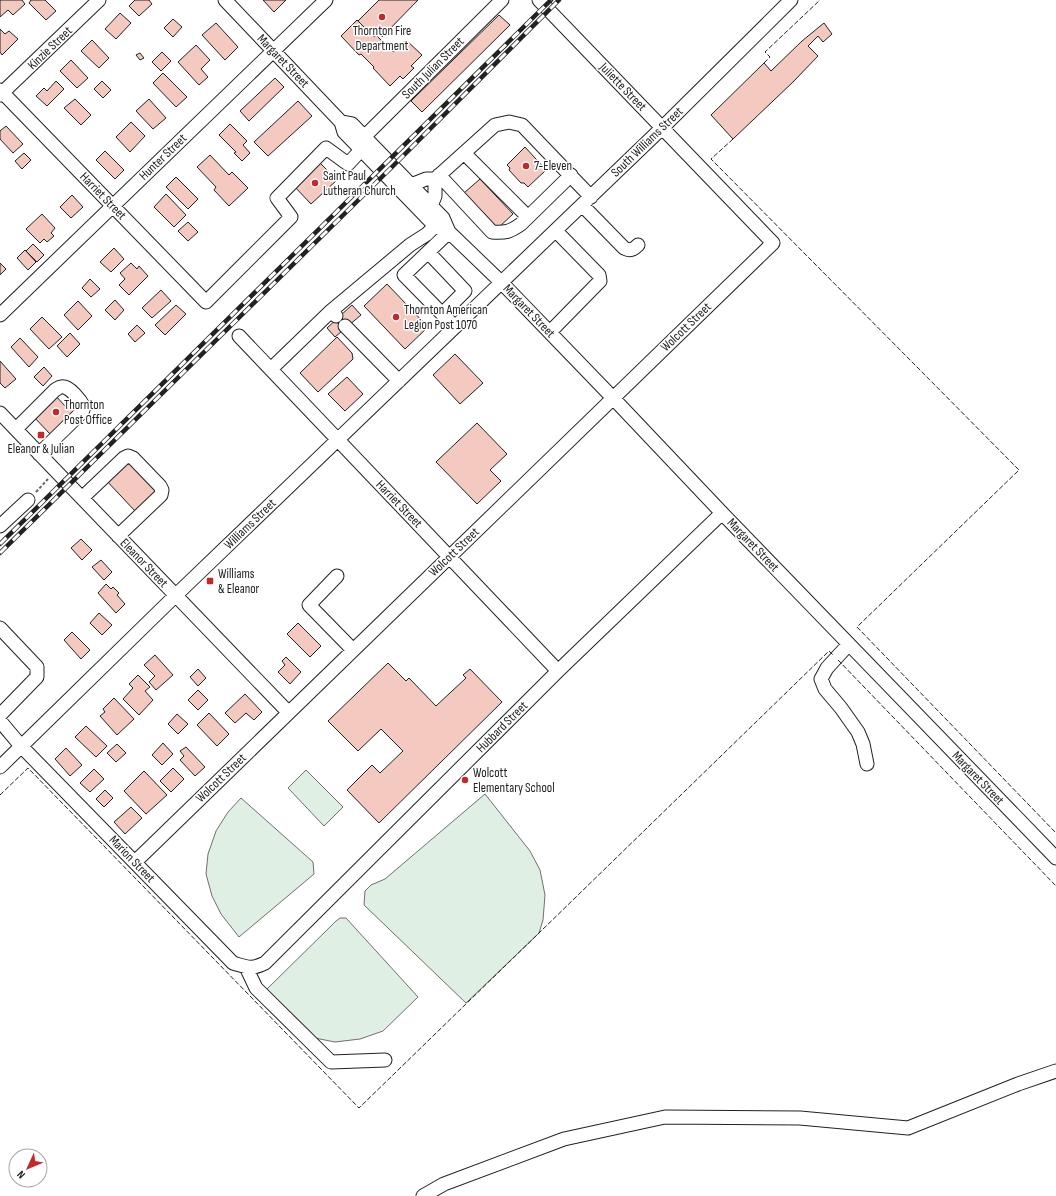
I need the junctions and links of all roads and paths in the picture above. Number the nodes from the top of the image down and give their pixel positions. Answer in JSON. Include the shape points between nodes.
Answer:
{"nodes":[{"id":1,"x":99,"y":0,"type":"edge"},
{"id":2,"x":225,"y":0,"type":"edge"},
{"id":3,"x":326,"y":0,"type":"edge"},
{"id":4,"x":502,"y":0,"type":"edge"},
{"id":5,"x":539,"y":0,"type":"edge"},
{"id":6,"x":791,"y":0,"type":"edge"},
{"id":7,"x":274,"y":51,"type":"junction"},
{"id":8,"x":1,"y":92,"type":"edge"},
{"id":9,"x":341,"y":122,"type":"junction"},
{"id":10,"x":662,"y":128,"type":"junction"},
{"id":11,"x":364,"y":137,"type":"junction"},
{"id":12,"x":361,"y":150,"type":"junction"},
{"id":13,"x":464,"y":152,"type":"junction"},
{"id":14,"x":571,"y":176,"type":"junction"},
{"id":15,"x":437,"y":177,"type":"junction"},
{"id":16,"x":411,"y":185,"type":"junction"},
{"id":17,"x":586,"y":201,"type":"junction"},
{"id":18,"x":113,"y":206,"type":"junction"},
{"id":19,"x":431,"y":206,"type":"junction"},
{"id":20,"x":528,"y":217,"type":"junction"},
{"id":21,"x":439,"y":222,"type":"junction"},
{"id":22,"x":556,"y":230,"type":"junction"},
{"id":23,"x":449,"y":232,"type":"junction"},
{"id":24,"x":773,"y":243,"type":"joint"},
{"id":25,"x":638,"y":246,"type":"dead end"},
{"id":26,"x":428,"y":252,"type":"junction"},
{"id":27,"x":502,"y":282,"type":"junction"},
{"id":28,"x":442,"y":314,"type":"junction"},
{"id":29,"x":0,"y":315,"type":"edge"},
{"id":30,"x":338,"y":318,"type":"junction"},
{"id":31,"x":455,"y":327,"type":"junction"},
{"id":32,"x":550,"y":332,"type":"junction"},
{"id":33,"x":239,"y":336,"type":"dead end"},
{"id":34,"x":271,"y":369,"type":"junction"},
{"id":35,"x":399,"y":381,"type":"junction"},
{"id":36,"x":613,"y":398,"type":"junction"},
{"id":37,"x":0,"y":413,"type":"edge"},
{"id":38,"x":16,"y":429,"type":"junction"},
{"id":39,"x":338,"y":440,"type":"junction"},
{"id":40,"x":39,"y":454,"type":"junction"},
{"id":41,"x":56,"y":472,"type":"junction"},
{"id":42,"x":82,"y":498,"type":"junction"},
{"id":43,"x":28,"y":500,"type":"joint"},
{"id":44,"x":722,"y":513,"type":"junction"},
{"id":45,"x":0,"y":526,"type":"edge"},
{"id":46,"x":118,"y":536,"type":"junction"},
{"id":47,"x":449,"y":557,"type":"junction"},
{"id":48,"x":337,"y":576,"type":"dead end"},
{"id":49,"x":175,"y":596,"type":"junction"},
{"id":50,"x":0,"y":628,"type":"edge"},
{"id":51,"x":849,"y":644,"type":"junction"},
{"id":52,"x":353,"y":650,"type":"junction"},
{"id":53,"x":558,"y":671,"type":"junction"},
{"id":54,"x":288,"y":712,"type":"junction"},
{"id":55,"x":0,"y":715,"type":"edge"},
{"id":56,"x":0,"y":721,"type":"edge"},
{"id":57,"x":21,"y":746,"type":"junction"},
{"id":58,"x":867,"y":764,"type":"dead end"},
{"id":59,"x":0,"y":767,"type":"edge"},
{"id":60,"x":1056,"y":858,"type":"edge"},
{"id":61,"x":135,"y":862,"type":"junction"},
{"id":62,"x":246,"y":967,"type":"junction"},
{"id":63,"x":385,"y":1060,"type":"dead end"},
{"id":64,"x":1056,"y":1071,"type":"edge"},
{"id":65,"x":423,"y":1196,"type":"edge"}],
"edges":[{"from":1,"to":8,"type":"street","name":"Kinzie Street"},
{"from":2,"to":7,"type":"street","name":"Margaret Street"},
{"from":3,"to":7,"type":"street","name":"Hunter Street"},
{"from":4,"to":11,"type":"street","name":"South Julian Street"},
{"from":5,"to":10,"type":"street","name":"Juliette Street"},
{"from":6,"to":10,"type":"street","name":"South Williams Street"},
{"from":7,"to":9,"type":"street","name":"Margaret Street"},
{"from":7,"to":18,"type":"street","name":"Hunter Street"},
{"from":8,"to":18,"type":"street","name":"Harriet Street"},
{"from":9,"to":11,"type":"street","name":"Margaret Street","via":[[352,124]]},
{"from":9,"to":12,"type":"street","name":"Margaret Street","via":[[344,132]]},
{"from":10,"to":17,"type":"street","name":"South Williams Street"},
{"from":10,"to":24,"type":"street","name":"Juliette Street"},
{"from":11,"to":16,"type":"street","name":"Margaret Street"},
{"from":12,"to":18,"type":"street","name":"Harriet Street","via":[[348,164],[326,148],[277,198],[291,217],[206,302]]},
{"from":12,"to":21,"type":"street","name":"Margaret Street"},
{"from":13,"to":14,"type":"street","via":[[495,125],[509,122],[522,125]]},
{"from":13,"to":15,"type":"street"},
{"from":13,"to":20,"type":"street"},
{"from":14,"to":17,"type":"street"},
{"from":14,"to":20,"type":"street"},
{"from":15,"to":16,"type":"street"},
{"from":15,"to":19,"type":"street"},
{"from":15,"to":20,"type":"street","via":[[492,232],[512,230]]},
{"from":16,"to":19,"type":"street","name":"Margaret Street"},
{"from":17,"to":22,"type":"street","name":"South Williams Street"},
{"from":17,"to":25,"type":"street","via":[[624,248],[633,250]]},
{"from":18,"to":29,"type":"street","name":"Hunter Street"},
{"from":19,"to":21,"type":"street","name":"Margaret Street"},
{"from":21,"to":23,"type":"street","name":"Margaret Street"},
{"from":21,"to":30,"type":"street","via":[[410,245]]},
{"from":22,"to":27,"type":"street","name":"South Williams Street"},
{"from":22,"to":32,"type":"street","via":[[599,275],[600,281]]},
{"from":23,"to":26,"type":"street"},
{"from":23,"to":27,"type":"street","name":"Margaret Street"},
{"from":24,"to":36,"type":"street","name":"Wolcott Street"},
{"from":26,"to":28,"type":"street","via":[[465,291]]},
{"from":26,"to":28,"type":"street","via":[[404,275]]},
{"from":27,"to":31,"type":"street","name":"Williams Street"},
{"from":27,"to":32,"type":"street","name":"Margaret Street"},
{"from":28,"to":31,"type":"street"},
{"from":30,"to":34,"type":"street"},
{"from":30,"to":35,"type":"street"},
{"from":31,"to":35,"type":"street","name":"Williams Street"},
{"from":32,"to":36,"type":"street","name":"Margaret Street"},
{"from":33,"to":34,"type":"street","name":"Harriet Street"},
{"from":34,"to":39,"type":"street","name":"Harriet Street"},
{"from":35,"to":39,"type":"street","name":"Williams Street"},
{"from":36,"to":44,"type":"street","name":"Margaret Street"},
{"from":36,"to":47,"type":"street","name":"Wolcott Street"},
{"from":37,"to":38,"type":"street","name":"Eleanor Street"},
{"from":38,"to":40,"type":"street","name":"Eleanor Street"},
{"from":38,"to":40,"type":"street","via":[[61,387],[67,388],[81,401],[84,408],[82,412]]},
{"from":39,"to":47,"type":"street","name":"Harriet Street"},
{"from":39,"to":49,"type":"street","name":"Williams Street"},
{"from":40,"to":41,"type":"street","name":"Eleanor Street"},
{"from":41,"to":42,"type":"street","name":"Eleanor Street"},
{"from":41,"to":43,"type":"path"},
{"from":42,"to":46,"type":"street","name":"Eleanor Street"},
{"from":42,"to":46,"type":"street","via":[[128,456],[160,486],[161,495]]},
{"from":43,"to":45,"type":"street"},
{"from":44,"to":51,"type":"street","name":"Margaret Street"},
{"from":44,"to":53,"type":"street","name":"Hubbard Street"},
{"from":46,"to":49,"type":"street","name":"Eleanor Street"},
{"from":47,"to":52,"type":"street","name":"Wolcott Street"},
{"from":47,"to":53,"type":"street","name":"Harriet Street"},
{"from":48,"to":52,"type":"street","via":[[309,605]]},
{"from":49,"to":54,"type":"street","name":"Eleanor Street"},
{"from":49,"to":57,"type":"street","name":"Williams Street"},
{"from":50,"to":55,"type":"street","via":[[37,667],[38,678]]},
{"from":51,"to":58,"type":"street","via":[[827,668],[821,679],[858,732]]},
{"from":51,"to":60,"type":"street","name":"Margaret Street"},
{"from":52,"to":54,"type":"street","name":"Wolcott Street"},
{"from":53,"to":62,"type":"street","name":"Hubbard Street","via":[[265,963],[256,967]]},
{"from":54,"to":61,"type":"street","name":"Wolcott Street"},
{"from":56,"to":57,"type":"street","name":"Marion Street"},
{"from":57,"to":59,"type":"street","name":"Williams Street"},
{"from":57,"to":61,"type":"street","name":"Marion Street"},
{"from":61,"to":62,"type":"street","name":"Marion Street","via":[[233,963]]},
{"from":62,"to":63,"type":"street","via":[[256,988],[331,1062]]},
{"from":64,"to":65,"type":"street","via":[[908,1128],[800,1118],[665,1118],[564,1139],[444,1184]]}]}
